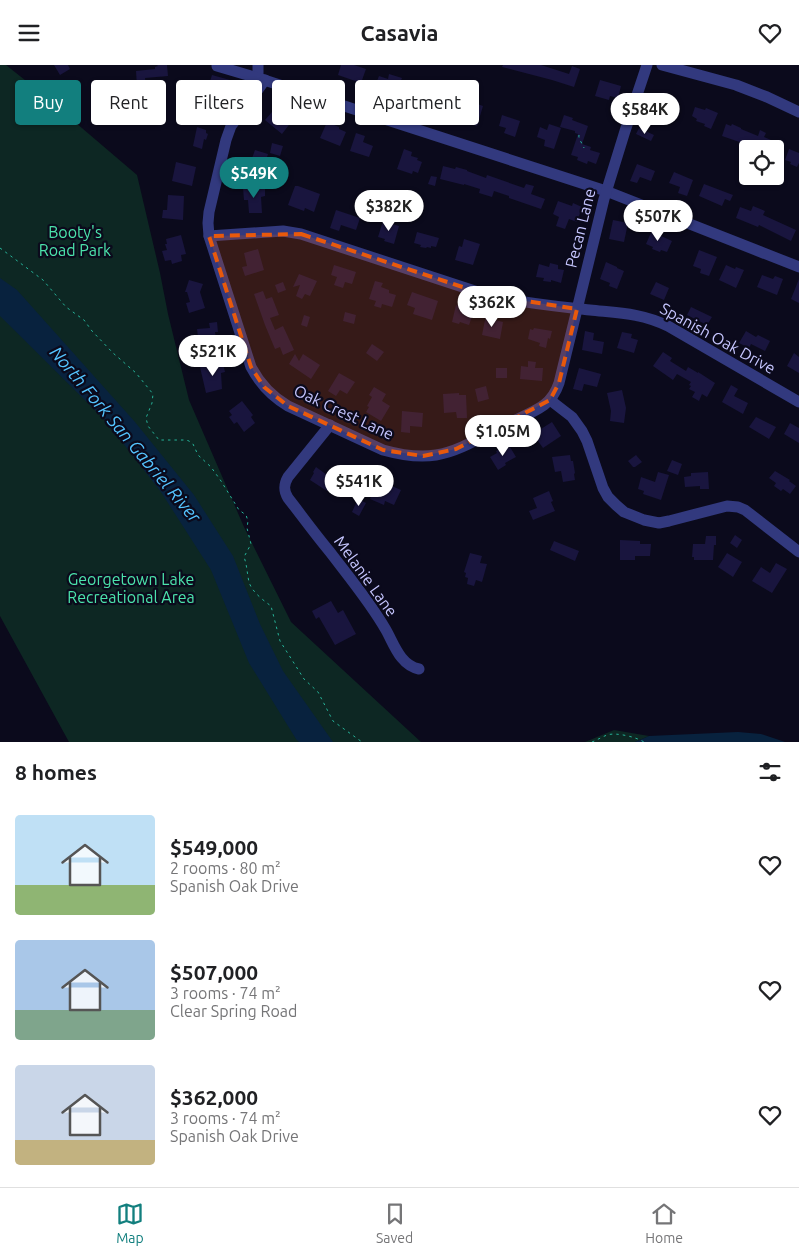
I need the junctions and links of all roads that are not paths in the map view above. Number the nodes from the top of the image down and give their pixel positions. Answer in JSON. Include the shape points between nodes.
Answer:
{"nodes":[{"id":1,"x":217,"y":65,"type":"edge"},
{"id":2,"x":258,"y":65,"type":"edge"},
{"id":3,"x":647,"y":65,"type":"edge"},
{"id":4,"x":662,"y":65,"type":"edge"},
{"id":5,"x":262,"y":79,"type":"junction"},
{"id":6,"x":799,"y":112,"type":"edge"},
{"id":7,"x":606,"y":191,"type":"junction"},
{"id":8,"x":210,"y":236,"type":"junction"},
{"id":9,"x":799,"y":267,"type":"edge"},
{"id":10,"x":577,"y":309,"type":"junction"},
{"id":11,"x":550,"y":400,"type":"junction"},
{"id":12,"x":799,"y":403,"type":"edge"},
{"id":13,"x":330,"y":425,"type":"junction"},
{"id":14,"x":799,"y":552,"type":"edge"},
{"id":15,"x":419,"y":669,"type":"dead end"}],
"edges":[{"from":1,"to":5,"type":"street"},
{"from":2,"to":5,"type":"street"},
{"from":3,"to":7,"type":"street","name":"Pecan Lane"},
{"from":4,"to":6,"type":"street","via":[[736,85]]},
{"from":5,"to":7,"type":"street"},
{"from":5,"to":8,"type":"street","name":"Oak Crest Lane","via":[[231,126],[226,140],[208,212]]},
{"from":7,"to":9,"type":"street"},
{"from":7,"to":10,"type":"street","name":"Pecan Lane"},
{"from":8,"to":10,"type":"street","name":"Spanish Oak Drive","via":[[283,231],[301,233],[487,295]]},
{"from":8,"to":13,"type":"street","name":"Oak Crest Lane","via":[[257,378],[288,406]]},
{"from":10,"to":11,"type":"street","name":"Pecan Lane","via":[[559,383]]},
{"from":10,"to":12,"type":"street","name":"Spanish Oak Drive","via":[[632,314],[657,320]]},
{"from":11,"to":13,"type":"street","name":"Oak Crest Lane","via":[[456,449],[437,455],[396,454]]},
{"from":11,"to":14,"type":"street","via":[[579,426],[603,488],[624,512],[659,523],[726,506],[738,507]]},
{"from":13,"to":15,"type":"street","name":"Melanie Lane","via":[[288,477],[285,492],[363,594],[401,657]]}]}
